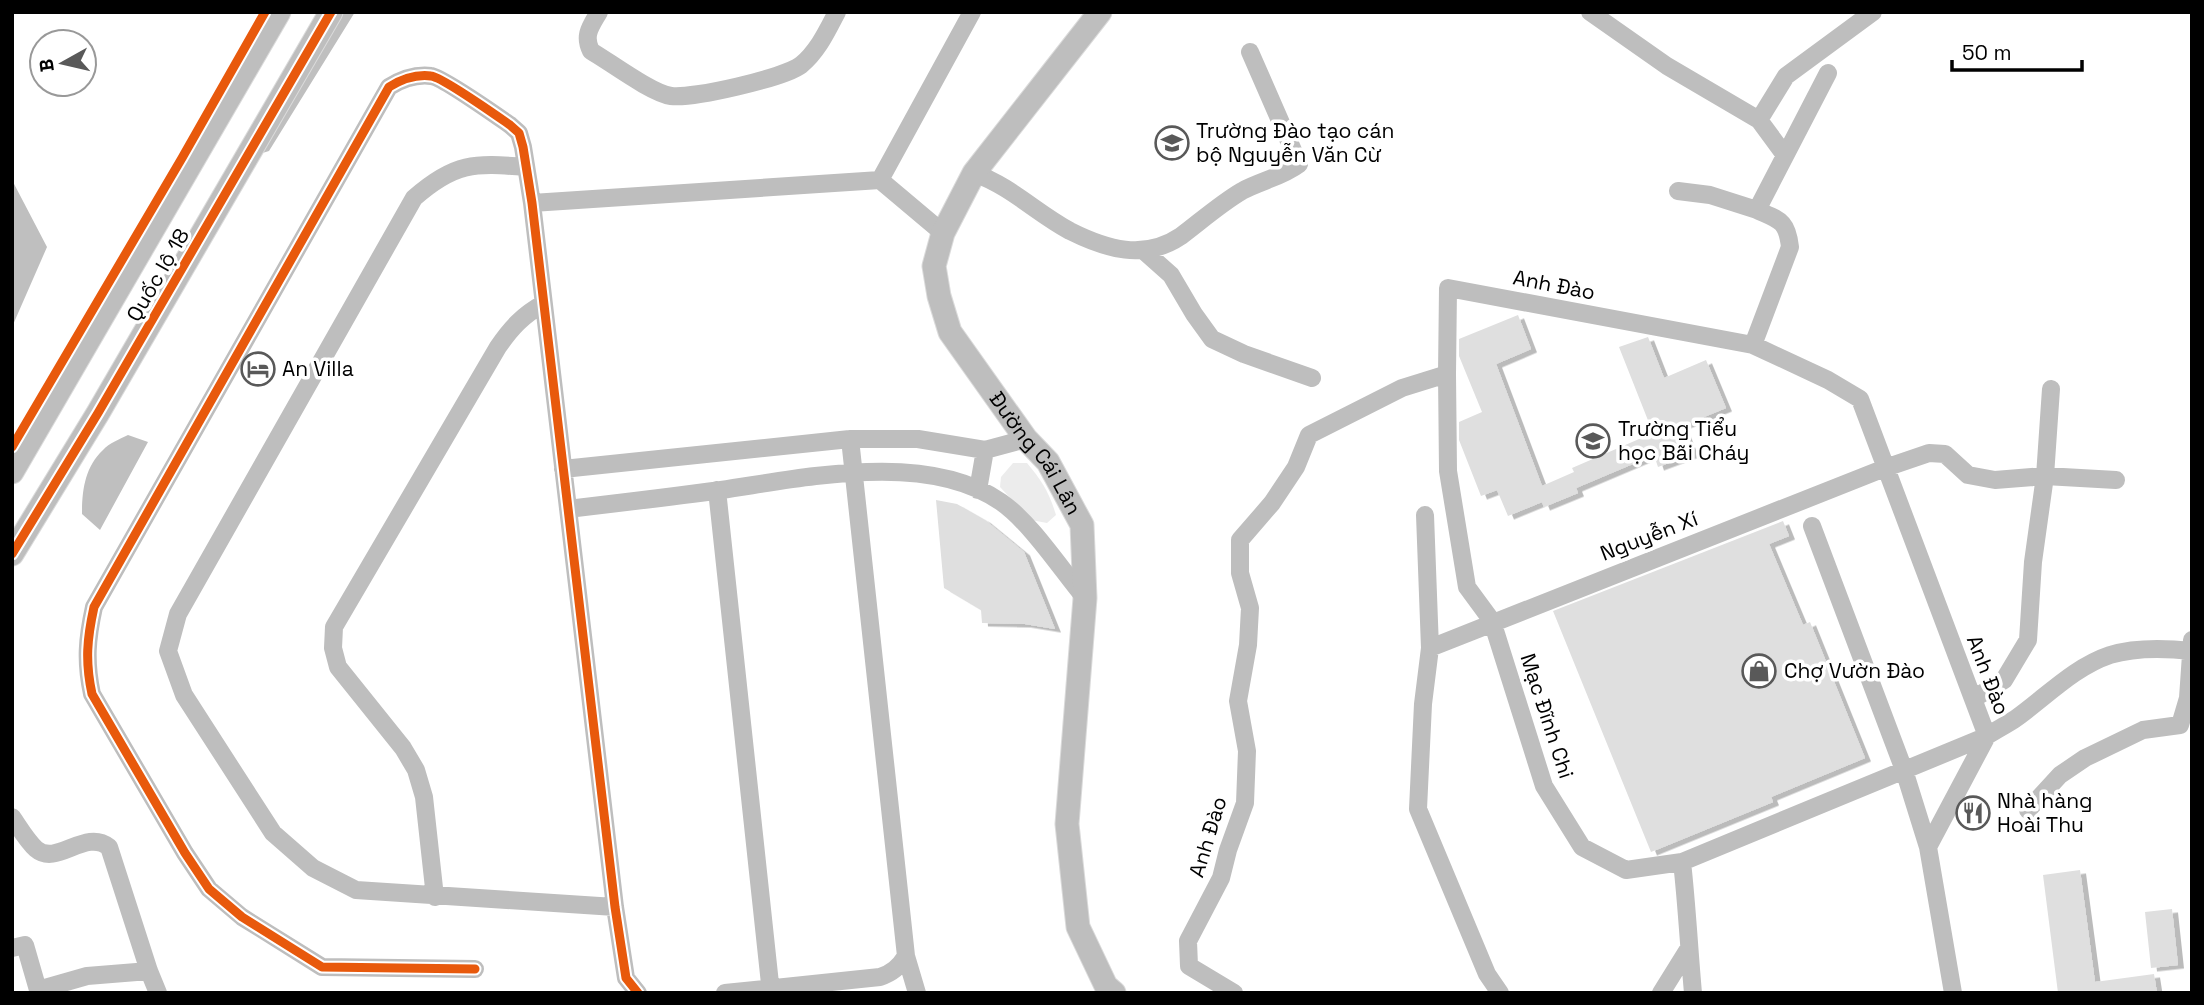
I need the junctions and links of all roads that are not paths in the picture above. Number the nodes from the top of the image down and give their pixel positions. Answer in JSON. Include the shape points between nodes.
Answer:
{"nodes":[{"id":1,"x":265,"y":12,"type":"edge"},
{"id":2,"x":279,"y":12,"type":"edge"},
{"id":3,"x":317,"y":12,"type":"edge"},
{"id":4,"x":331,"y":12,"type":"edge"},
{"id":5,"x":599,"y":12,"type":"edge"},
{"id":6,"x":837,"y":12,"type":"edge"},
{"id":7,"x":972,"y":12,"type":"edge"},
{"id":8,"x":1100,"y":12,"type":"edge"},
{"id":9,"x":1590,"y":12,"type":"edge"},
{"id":10,"x":1873,"y":12,"type":"edge"},
{"id":11,"x":1250,"y":51,"type":"dead end"},
{"id":12,"x":1828,"y":73,"type":"dead end"},
{"id":13,"x":1759,"y":121,"type":"junction"},
{"id":14,"x":1784,"y":154,"type":"junction"},
{"id":15,"x":187,"y":161,"type":"junction"},
{"id":16,"x":526,"y":167,"type":"junction"},
{"id":17,"x":974,"y":173,"type":"junction"},
{"id":18,"x":880,"y":180,"type":"junction"},
{"id":19,"x":225,"y":184,"type":"junction"},
{"id":20,"x":1678,"y":191,"type":"dead end"},
{"id":21,"x":532,"y":203,"type":"junction"},
{"id":22,"x":1757,"y":210,"type":"junction"},
{"id":23,"x":943,"y":233,"type":"junction"},
{"id":24,"x":1144,"y":251,"type":"junction"},
{"id":25,"x":543,"y":304,"type":"junction"},
{"id":26,"x":1753,"y":345,"type":"junction"},
{"id":27,"x":1447,"y":374,"type":"junction"},
{"id":28,"x":1312,"y":378,"type":"dead end"},
{"id":29,"x":54,"y":386,"type":"junction"},
{"id":30,"x":2052,"y":389,"type":"dead end"},
{"id":31,"x":850,"y":439,"type":"junction"},
{"id":32,"x":1026,"y":439,"type":"junction"},
{"id":33,"x":12,"y":447,"type":"edge"},
{"id":34,"x":985,"y":450,"type":"junction"},
{"id":35,"x":1885,"y":468,"type":"junction"},
{"id":36,"x":564,"y":469,"type":"junction"},
{"id":37,"x":854,"y":471,"type":"junction"},
{"id":38,"x":12,"y":472,"type":"edge"},
{"id":39,"x":2045,"y":476,"type":"junction"},
{"id":40,"x":2116,"y":480,"type":"dead end"},
{"id":41,"x":717,"y":490,"type":"junction"},
{"id":42,"x":978,"y":490,"type":"junction"},
{"id":43,"x":568,"y":509,"type":"junction"},
{"id":44,"x":1425,"y":515,"type":"dead end"},
{"id":45,"x":1812,"y":526,"type":"dead end"},
{"id":46,"x":16,"y":537,"type":"edge"},
{"id":47,"x":1085,"y":597,"type":"junction"},
{"id":48,"x":1492,"y":621,"type":"junction"},
{"id":49,"x":2191,"y":647,"type":"edge"},
{"id":50,"x":1430,"y":648,"type":"junction"},
{"id":51,"x":1973,"y":699,"type":"junction"},
{"id":52,"x":1987,"y":736,"type":"junction"},
{"id":53,"x":1904,"y":770,"type":"junction"},
{"id":54,"x":2028,"y":810,"type":"dead end"},
{"id":55,"x":12,"y":817,"type":"edge"},
{"id":56,"x":1928,"y":847,"type":"junction"},
{"id":57,"x":1682,"y":862,"type":"junction"},
{"id":58,"x":435,"y":897,"type":"junction"},
{"id":59,"x":615,"y":907,"type":"junction"},
{"id":60,"x":12,"y":948,"type":"edge"},
{"id":61,"x":1689,"y":948,"type":"junction"},
{"id":62,"x":906,"y":956,"type":"junction"},
{"id":63,"x":475,"y":969,"type":"dead end"},
{"id":64,"x":149,"y":971,"type":"junction"},
{"id":65,"x":771,"y":990,"type":"edge"},
{"id":66,"x":159,"y":993,"type":"edge"},
{"id":67,"x":638,"y":993,"type":"edge"},
{"id":68,"x":725,"y":993,"type":"edge"},
{"id":69,"x":917,"y":993,"type":"edge"},
{"id":70,"x":1114,"y":993,"type":"edge"},
{"id":71,"x":1234,"y":993,"type":"edge"},
{"id":72,"x":1500,"y":993,"type":"edge"},
{"id":73,"x":1661,"y":993,"type":"edge"},
{"id":74,"x":1693,"y":993,"type":"edge"},
{"id":75,"x":1953,"y":993,"type":"edge"}],
"edges":[{"from":1,"to":15,"type":"main road","name":"Quốc lộ 18"},
{"from":2,"to":15,"type":"main road","name":"Quốc lộ 18"},
{"from":3,"to":19,"type":"main road","name":"Quốc lộ 18"},
{"from":4,"to":19,"type":"main road","name":"Quốc lộ 18"},
{"from":5,"to":6,"type":"street","via":[[587,32],[591,51],[669,96],[689,96],[799,67],[818,48]]},
{"from":7,"to":18,"type":"street"},
{"from":8,"to":17,"type":"main road","name":"Đường Cái Lân"},
{"from":9,"to":13,"type":"street","via":[[1667,66]]},
{"from":10,"to":13,"type":"street","via":[[1786,76]]},
{"from":11,"to":24,"type":"street","via":[[1299,164],[1243,191],[1178,237]]},
{"from":12,"to":14,"type":"street"},
{"from":13,"to":14,"type":"street"},
{"from":14,"to":22,"type":"street"},
{"from":15,"to":29,"type":"main road","name":"Quốc lộ 18"},
{"from":16,"to":21,"type":"street"},
{"from":16,"to":58,"type":"street","via":[[483,164],[458,169],[414,198],[178,614],[169,651],[184,695],[273,833],[313,868],[356,890]]},
{"from":16,"to":63,"type":"street","via":[[519,133],[434,76],[402,79],[389,87],[94,607],[87,638],[86,669],[92,694],[209,889],[242,917],[322,967]]},
{"from":17,"to":23,"type":"main road","name":"Đường Cái Lân"},
{"from":17,"to":24,"type":"street","via":[[996,181],[1068,230],[1106,248]]},
{"from":18,"to":21,"type":"street"},
{"from":18,"to":23,"type":"street"},
{"from":19,"to":46,"type":"main road","name":"Quốc lộ 18"},
{"from":20,"to":22,"type":"street","via":[[1710,195]]},
{"from":21,"to":25,"type":"street"},
{"from":22,"to":26,"type":"street","via":[[1782,221],[1790,247]]},
{"from":23,"to":32,"type":"main road","name":"Đường Cái Lân","via":[[934,266],[950,332]]},
{"from":24,"to":28,"type":"street","via":[[1171,275],[1212,339]]},
{"from":25,"to":36,"type":"street"},
{"from":25,"to":58,"type":"street","via":[[525,314],[498,347],[334,627],[338,667],[416,770],[424,797]]},
{"from":26,"to":27,"type":"street","name":"Anh Đào","via":[[1448,288]]},
{"from":26,"to":35,"type":"street","name":"Anh Đào","via":[[1860,399]]},
{"from":27,"to":48,"type":"street","name":"Mạc Đĩnh Chi","via":[[1448,471],[1467,587]]},
{"from":27,"to":71,"type":"street","name":"Anh Đào","via":[[1402,388],[1309,435],[1296,467],[1240,540],[1240,573],[1250,608],[1238,701],[1247,751],[1245,803],[1221,878],[1188,941],[1189,966]]},
{"from":29,"to":33,"type":"main road","name":"Quốc lộ 18"},
{"from":29,"to":38,"type":"main road","name":"Quốc lộ 18"},
{"from":30,"to":39,"type":"street"},
{"from":31,"to":34,"type":"street","via":[[918,439]]},
{"from":31,"to":36,"type":"street"},
{"from":31,"to":37,"type":"street"},
{"from":32,"to":34,"type":"street"},
{"from":32,"to":47,"type":"main road","name":"Đường Cái Lân","via":[[1048,462],[1082,524]]},
{"from":34,"to":42,"type":"street"},
{"from":35,"to":39,"type":"street","name":"Nguyễn Xí","via":[[1929,453],[1945,454],[1968,475],[1995,480]]},
{"from":35,"to":48,"type":"street","name":"Nguyễn Xí"},
{"from":35,"to":51,"type":"street","name":"Anh Đào"},
{"from":36,"to":43,"type":"street"},
{"from":37,"to":41,"type":"street"},
{"from":37,"to":42,"type":"street","via":[[931,475]]},
{"from":37,"to":62,"type":"street"},
{"from":39,"to":40,"type":"street","name":"Nguyễn Xí"},
{"from":39,"to":51,"type":"street","via":[[2028,640],[2004,680]]},
{"from":41,"to":43,"type":"street"},
{"from":41,"to":65,"type":"street"},
{"from":42,"to":47,"type":"street","via":[[1019,516]]},
{"from":43,"to":59,"type":"street"},
{"from":44,"to":50,"type":"street"},
{"from":45,"to":53,"type":"street"},
{"from":47,"to":70,"type":"main road","name":"Đường Cái Lân","via":[[1067,824],[1078,927],[1106,986]]},
{"from":48,"to":50,"type":"street","name":"Nguyễn Xí"},
{"from":48,"to":57,"type":"street","name":"Mạc Đĩnh Chi","via":[[1544,786],[1582,847],[1626,870]]},
{"from":49,"to":52,"type":"street","name":"Mạc Đĩnh Chi","via":[[2112,654],[2087,665]]},
{"from":49,"to":54,"type":"street","via":[[2188,698],[2180,725],[2143,730],[2085,758],[2060,775]]},
{"from":50,"to":72,"type":"street","via":[[1418,809],[1487,974]]},
{"from":51,"to":52,"type":"street","name":"Anh Đào"},
{"from":52,"to":53,"type":"street","name":"Mạc Đĩnh Chi"},
{"from":52,"to":56,"type":"street","name":"Anh Đào"},
{"from":53,"to":56,"type":"street"},
{"from":53,"to":57,"type":"street","name":"Mạc Đĩnh Chi"},
{"from":55,"to":64,"type":"street","via":[[36,850],[57,852],[93,840],[109,847]]},
{"from":56,"to":75,"type":"street"},
{"from":57,"to":61,"type":"street"},
{"from":58,"to":59,"type":"street"},
{"from":59,"to":67,"type":"street","via":[[626,978]]},
{"from":60,"to":64,"type":"street","via":[[25,945],[38,990],[87,976]]},
{"from":61,"to":73,"type":"street"},
{"from":61,"to":74,"type":"street"},
{"from":62,"to":65,"type":"street","via":[[891,973],[880,977]]},
{"from":62,"to":69,"type":"street"},
{"from":64,"to":66,"type":"street"},
{"from":65,"to":68,"type":"street"}]}
